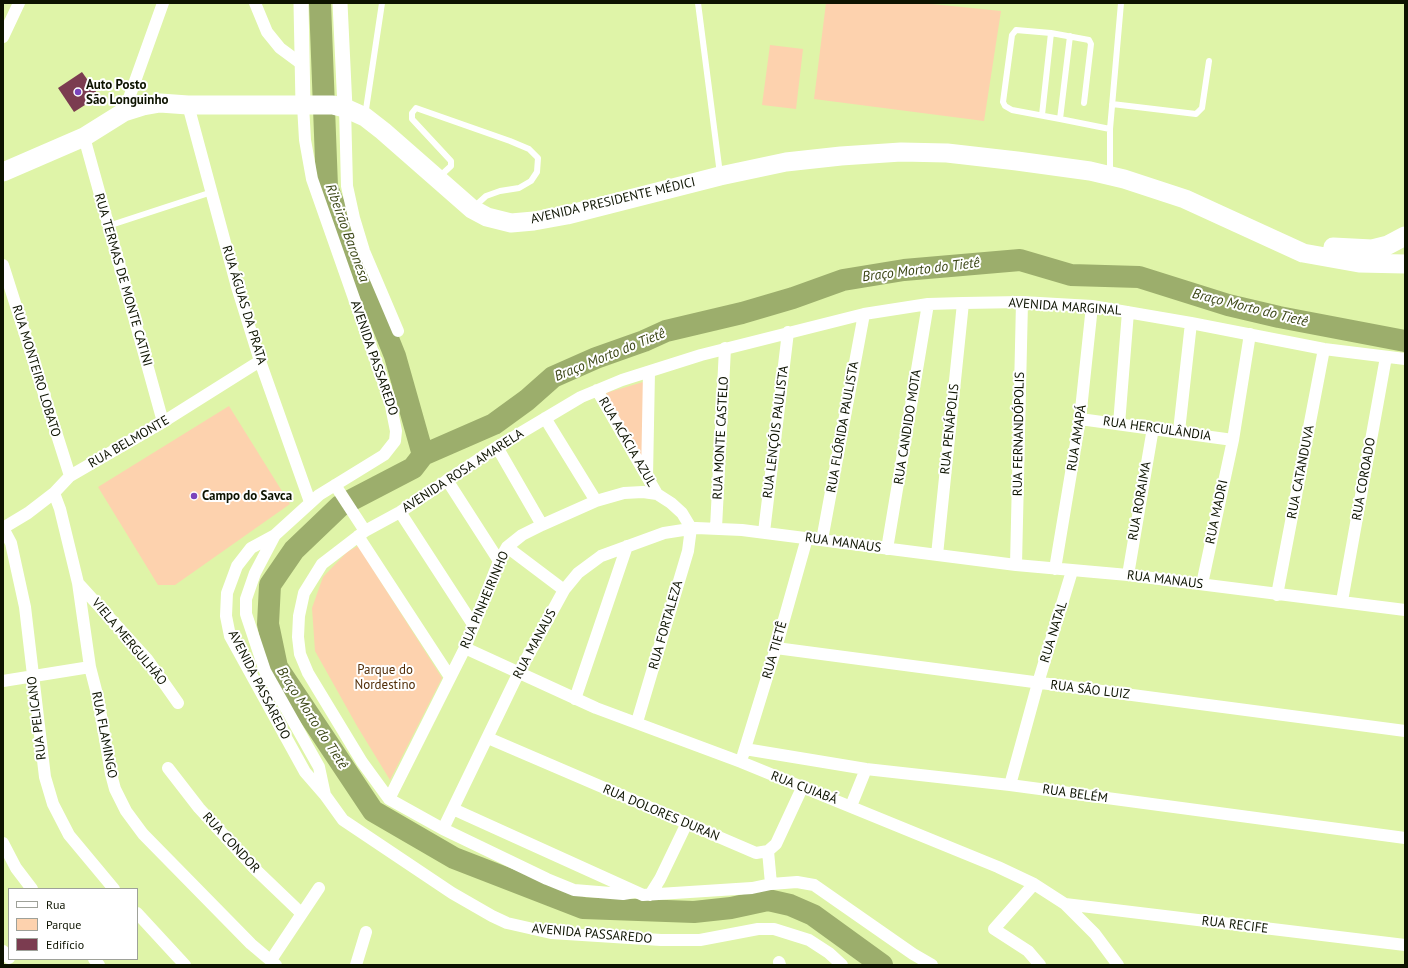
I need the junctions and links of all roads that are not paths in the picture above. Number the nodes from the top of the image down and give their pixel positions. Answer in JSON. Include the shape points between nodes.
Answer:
{"nodes":[{"id":1,"x":20,"y":3,"type":"edge"},
{"id":2,"x":162,"y":3,"type":"edge"},
{"id":3,"x":255,"y":3,"type":"edge"},
{"id":4,"x":301,"y":3,"type":"edge"},
{"id":5,"x":340,"y":3,"type":"edge"},
{"id":6,"x":382,"y":3,"type":"edge"},
{"id":7,"x":698,"y":3,"type":"edge"},
{"id":8,"x":1122,"y":3,"type":"edge"},
{"id":9,"x":1051,"y":33,"type":"junction"},
{"id":10,"x":1070,"y":36,"type":"junction"},
{"id":11,"x":3,"y":37,"type":"edge"},
{"id":12,"x":1209,"y":61,"type":"dead end"},
{"id":13,"x":303,"y":65,"type":"junction"},
{"id":14,"x":1084,"y":103,"type":"dead end"},
{"id":15,"x":1112,"y":104,"type":"junction"},
{"id":16,"x":188,"y":105,"type":"junction"},
{"id":17,"x":309,"y":105,"type":"junction"},
{"id":18,"x":339,"y":106,"type":"junction"},
{"id":19,"x":124,"y":112,"type":"junction"},
{"id":20,"x":1042,"y":115,"type":"junction"},
{"id":21,"x":365,"y":117,"type":"junction"},
{"id":22,"x":1060,"y":119,"type":"junction"},
{"id":23,"x":1110,"y":129,"type":"junction"},
{"id":24,"x":84,"y":137,"type":"junction"},
{"id":25,"x":3,"y":172,"type":"edge"},
{"id":26,"x":720,"y":176,"type":"junction"},
{"id":27,"x":1110,"y":176,"type":"junction"},
{"id":28,"x":436,"y":178,"type":"junction"},
{"id":29,"x":212,"y":192,"type":"junction"},
{"id":30,"x":472,"y":209,"type":"junction"},
{"id":31,"x":108,"y":226,"type":"junction"},
{"id":32,"x":1262,"y":235,"type":"junction"},
{"id":33,"x":1405,"y":236,"type":"edge"},
{"id":34,"x":1405,"y":264,"type":"edge"},
{"id":35,"x":3,"y":265,"type":"edge"},
{"id":36,"x":1022,"y":302,"type":"junction"},
{"id":37,"x":963,"y":303,"type":"junction"},
{"id":38,"x":928,"y":304,"type":"junction"},
{"id":39,"x":1092,"y":306,"type":"junction"},
{"id":40,"x":1128,"y":312,"type":"junction"},
{"id":41,"x":864,"y":314,"type":"junction"},
{"id":42,"x":1191,"y":323,"type":"junction"},
{"id":43,"x":398,"y":331,"type":"dead end"},
{"id":44,"x":788,"y":332,"type":"junction"},
{"id":45,"x":1250,"y":334,"type":"junction"},
{"id":46,"x":725,"y":348,"type":"junction"},
{"id":47,"x":1324,"y":349,"type":"junction"},
{"id":48,"x":1386,"y":357,"type":"junction"},
{"id":49,"x":1405,"y":358,"type":"edge"},
{"id":50,"x":260,"y":361,"type":"junction"},
{"id":51,"x":649,"y":372,"type":"junction"},
{"id":52,"x":597,"y":390,"type":"junction"},
{"id":53,"x":545,"y":418,"type":"junction"},
{"id":54,"x":1080,"y":419,"type":"junction"},
{"id":55,"x":163,"y":422,"type":"junction"},
{"id":56,"x":1119,"y":424,"type":"junction"},
{"id":57,"x":1153,"y":428,"type":"junction"},
{"id":58,"x":1179,"y":431,"type":"junction"},
{"id":59,"x":1233,"y":440,"type":"junction"},
{"id":60,"x":497,"y":448,"type":"junction"},
{"id":61,"x":70,"y":476,"type":"junction"},
{"id":62,"x":647,"y":478,"type":"junction"},
{"id":63,"x":447,"y":480,"type":"junction"},
{"id":64,"x":335,"y":485,"type":"junction"},
{"id":65,"x":54,"y":493,"type":"junction"},
{"id":66,"x":657,"y":494,"type":"junction"},
{"id":67,"x":596,"y":501,"type":"junction"},
{"id":68,"x":310,"y":502,"type":"junction"},
{"id":69,"x":400,"y":512,"type":"junction"},
{"id":70,"x":542,"y":525,"type":"junction"},
{"id":71,"x":3,"y":528,"type":"edge"},
{"id":72,"x":691,"y":528,"type":"junction"},
{"id":73,"x":716,"y":528,"type":"junction"},
{"id":74,"x":764,"y":532,"type":"junction"},
{"id":75,"x":362,"y":534,"type":"junction"},
{"id":76,"x":275,"y":535,"type":"junction"},
{"id":77,"x":807,"y":538,"type":"junction"},
{"id":78,"x":822,"y":540,"type":"junction"},
{"id":79,"x":627,"y":546,"type":"junction"},
{"id":80,"x":507,"y":547,"type":"junction"},
{"id":81,"x":888,"y":549,"type":"junction"},
{"id":82,"x":937,"y":555,"type":"junction"},
{"id":83,"x":499,"y":561,"type":"junction"},
{"id":84,"x":1016,"y":565,"type":"junction"},
{"id":85,"x":1055,"y":569,"type":"junction"},
{"id":86,"x":1072,"y":571,"type":"junction"},
{"id":87,"x":1128,"y":575,"type":"junction"},
{"id":88,"x":78,"y":583,"type":"junction"},
{"id":89,"x":1202,"y":584,"type":"junction"},
{"id":90,"x":564,"y":590,"type":"junction"},
{"id":91,"x":1277,"y":595,"type":"junction"},
{"id":92,"x":1342,"y":601,"type":"junction"},
{"id":93,"x":1405,"y":610,"type":"edge"},
{"id":94,"x":474,"y":626,"type":"junction"},
{"id":95,"x":465,"y":648,"type":"junction"},
{"id":96,"x":776,"y":648,"type":"junction"},
{"id":97,"x":90,"y":667,"type":"junction"},
{"id":98,"x":518,"y":674,"type":"junction"},
{"id":99,"x":32,"y":677,"type":"junction"},
{"id":100,"x":450,"y":677,"type":"junction"},
{"id":101,"x":3,"y":681,"type":"edge"},
{"id":102,"x":1038,"y":683,"type":"junction"},
{"id":103,"x":575,"y":699,"type":"junction"},
{"id":104,"x":178,"y":703,"type":"dead end"},
{"id":105,"x":637,"y":722,"type":"junction"},
{"id":106,"x":1405,"y":731,"type":"edge"},
{"id":107,"x":488,"y":738,"type":"junction"},
{"id":108,"x":745,"y":749,"type":"junction"},
{"id":109,"x":741,"y":762,"type":"junction"},
{"id":110,"x":168,"y":768,"type":"dead end"},
{"id":111,"x":866,"y":769,"type":"junction"},
{"id":112,"x":1010,"y":785,"type":"junction"},
{"id":113,"x":802,"y":788,"type":"junction"},
{"id":114,"x":325,"y":795,"type":"junction"},
{"id":115,"x":389,"y":799,"type":"junction"},
{"id":116,"x":851,"y":806,"type":"junction"},
{"id":117,"x":452,"y":808,"type":"junction"},
{"id":118,"x":686,"y":824,"type":"junction"},
{"id":119,"x":443,"y":829,"type":"junction"},
{"id":120,"x":1405,"y":838,"type":"edge"},
{"id":121,"x":3,"y":843,"type":"edge"},
{"id":122,"x":768,"y":851,"type":"junction"},
{"id":123,"x":771,"y":884,"type":"junction"},
{"id":124,"x":1034,"y":884,"type":"junction"},
{"id":125,"x":31,"y":888,"type":"edge"},
{"id":126,"x":113,"y":888,"type":"edge"},
{"id":127,"x":319,"y":888,"type":"dead end"},
{"id":128,"x":635,"y":892,"type":"junction"},
{"id":129,"x":650,"y":895,"type":"junction"},
{"id":130,"x":1065,"y":904,"type":"junction"},
{"id":131,"x":301,"y":913,"type":"junction"},
{"id":132,"x":138,"y":914,"type":"edge"},
{"id":133,"x":366,"y":932,"type":"dead end"},
{"id":134,"x":1405,"y":945,"type":"edge"},
{"id":135,"x":273,"y":963,"type":"edge"},
{"id":136,"x":185,"y":965,"type":"edge"},
{"id":137,"x":356,"y":965,"type":"edge"},
{"id":138,"x":842,"y":965,"type":"edge"},
{"id":139,"x":932,"y":965,"type":"edge"},
{"id":140,"x":1040,"y":965,"type":"edge"},
{"id":141,"x":1118,"y":965,"type":"edge"}],
"edges":[{"from":1,"to":11,"type":"street"},
{"from":2,"to":19,"type":"street"},
{"from":3,"to":13,"type":"street","via":[[267,32],[280,48]]},
{"from":4,"to":13,"type":"street"},
{"from":5,"to":18,"type":"street"},
{"from":6,"to":21,"type":"lane"},
{"from":7,"to":26,"type":"lane"},
{"from":8,"to":15,"type":"lane"},
{"from":9,"to":10,"type":"lane"},
{"from":9,"to":20,"type":"lane"},
{"from":9,"to":20,"type":"lane","via":[[1020,29],[1013,32],[1004,102],[1008,110]]},
{"from":10,"to":14,"type":"lane","via":[[1087,39],[1091,44]]},
{"from":10,"to":22,"type":"lane"},
{"from":12,"to":15,"type":"lane","via":[[1202,108],[1196,114]]},
{"from":13,"to":17,"type":"street"},
{"from":15,"to":23,"type":"lane"},
{"from":16,"to":17,"type":"main road","name":"AVENIDA PRESIDENTE MÉDICI"},
{"from":16,"to":19,"type":"main road","name":"AVENIDA PRESIDENTE MÉDICI","via":[[160,103]]},
{"from":16,"to":29,"type":"street","name":"RUA ÁGUAS DA PRATA"},
{"from":17,"to":18,"type":"main road","name":"AVENIDA PRESIDENTE MÉDICI"},
{"from":17,"to":64,"type":"street","name":"AVENIDA PASSAREDO","via":[[306,151],[312,179],[390,401],[396,431],[395,441],[384,455]]},
{"from":18,"to":21,"type":"main road","name":"AVENIDA PRESIDENTE MÉDICI"},
{"from":18,"to":43,"type":"street","via":[[347,186],[354,218],[364,251]]},
{"from":19,"to":24,"type":"main road","name":"AVENIDA PRESIDENTE MÉDICI"},
{"from":20,"to":22,"type":"lane"},
{"from":21,"to":28,"type":"main road","name":"AVENIDA PRESIDENTE MÉDICI"},
{"from":22,"to":23,"type":"lane"},
{"from":23,"to":27,"type":"lane"},
{"from":24,"to":25,"type":"main road","name":"AVENIDA PRESIDENTE MÉDICI"},
{"from":24,"to":31,"type":"street","name":"RUA TERMAS DE MONTE CATINI"},
{"from":26,"to":27,"type":"main road","name":"AVENIDA PRESIDENTE MÉDICI","via":[[786,162],[901,152],[1017,161]]},
{"from":26,"to":30,"type":"main road","name":"AVENIDA PRESIDENTE MÉDICI","via":[[534,221],[511,223],[488,217]]},
{"from":27,"to":32,"type":"main road","name":"AVENIDA PRESIDENTE MÉDICI","via":[[1185,199]]},
{"from":28,"to":30,"type":"main road","name":"AVENIDA PRESIDENTE MÉDICI"},
{"from":28,"to":30,"type":"lane","via":[[451,166],[451,161],[412,120],[412,113],[416,108],[510,141],[529,149],[538,158],[537,172],[531,181],[519,188],[486,196]]},
{"from":29,"to":31,"type":"lane"},
{"from":29,"to":50,"type":"street","name":"RUA ÁGUAS DA PRATA"},
{"from":31,"to":55,"type":"street","name":"RUA TERMAS DE MONTE CATINI"},
{"from":32,"to":33,"type":"main road","name":"AVENIDA PRESIDENTE MÉDICI","via":[[1353,250],[1377,248]]},
{"from":32,"to":34,"type":"main road","name":"AVENIDA PRESIDENTE MÉDICI","via":[[1303,253],[1330,259]]},
{"from":35,"to":61,"type":"street","name":"RUA MONTEIRO LOBATO"},
{"from":36,"to":37,"type":"street","name":"AVENIDA MARGINAL"},
{"from":36,"to":39,"type":"street","name":"AVENIDA MARGINAL"},
{"from":36,"to":84,"type":"street","name":"RUA FERNANDÓPOLIS"},
{"from":37,"to":38,"type":"street","name":"AVENIDA MARGINAL"},
{"from":37,"to":82,"type":"street","name":"RUA PENÁPOLIS"},
{"from":38,"to":41,"type":"street","name":"AVENIDA MARGINAL"},
{"from":38,"to":81,"type":"street","name":"RUA CANDIDO MOTA"},
{"from":39,"to":40,"type":"street","name":"AVENIDA MARGINAL"},
{"from":39,"to":54,"type":"street","name":"RUA AMAPÁ"},
{"from":40,"to":42,"type":"street","name":"AVENIDA MARGINAL"},
{"from":40,"to":56,"type":"street"},
{"from":41,"to":44,"type":"street","name":"AVENIDA MARGINAL"},
{"from":41,"to":78,"type":"street","name":"RUA FLÓRIDA PAULISTA"},
{"from":42,"to":45,"type":"street","name":"AVENIDA MARGINAL"},
{"from":42,"to":58,"type":"street"},
{"from":44,"to":46,"type":"street","name":"AVENIDA MARGINAL"},
{"from":44,"to":74,"type":"street","name":"RUA LENÇÓIS PAULISTA"},
{"from":45,"to":47,"type":"street","name":"AVENIDA MARGINAL"},
{"from":45,"to":59,"type":"street","name":"RUA MADRI"},
{"from":46,"to":51,"type":"street","name":"AVENIDA ROSA AMARELA"},
{"from":46,"to":73,"type":"street","name":"RUA MONTE CASTELO"},
{"from":47,"to":48,"type":"street","name":"AVENIDA MARGINAL"},
{"from":47,"to":91,"type":"street","name":"RUA CATANDUVA"},
{"from":48,"to":49,"type":"street","name":"AVENIDA MARGINAL"},
{"from":48,"to":92,"type":"street","name":"RUA COROADO"},
{"from":50,"to":55,"type":"street","name":"RUA BELMONTE"},
{"from":50,"to":68,"type":"street","name":"RUA ÁGUAS DA PRATA"},
{"from":51,"to":52,"type":"street","name":"AVENIDA ROSA AMARELA"},
{"from":51,"to":62,"type":"street"},
{"from":52,"to":53,"type":"street","name":"AVENIDA ROSA AMARELA","via":[[570,402]]},
{"from":52,"to":62,"type":"street","name":"RUA ACÁCIA AZUL"},
{"from":53,"to":60,"type":"street","name":"AVENIDA ROSA AMARELA"},
{"from":53,"to":67,"type":"street"},
{"from":54,"to":56,"type":"street","name":"RUA HERCULÂNDIA"},
{"from":54,"to":85,"type":"street","name":"RUA AMAPÁ"},
{"from":55,"to":61,"type":"street","name":"RUA BELMONTE"},
{"from":56,"to":57,"type":"street","name":"RUA HERCULÂNDIA"},
{"from":57,"to":58,"type":"street","name":"RUA HERCULÂNDIA"},
{"from":57,"to":87,"type":"street","name":"RUA RORAIMA"},
{"from":58,"to":59,"type":"street","name":"RUA HERCULÂNDIA"},
{"from":59,"to":89,"type":"street","name":"RUA MADRI"},
{"from":60,"to":63,"type":"street","name":"AVENIDA ROSA AMARELA"},
{"from":60,"to":70,"type":"street"},
{"from":61,"to":65,"type":"street","name":"RUA BELMONTE"},
{"from":62,"to":66,"type":"street","name":"RUA ACÁCIA AZUL"},
{"from":63,"to":69,"type":"street","name":"AVENIDA ROSA AMARELA"},
{"from":63,"to":83,"type":"street"},
{"from":64,"to":68,"type":"street","name":"AVENIDA PASSAREDO"},
{"from":64,"to":75,"type":"street"},
{"from":65,"to":71,"type":"street","name":"RUA BELMONTE"},
{"from":65,"to":88,"type":"street","name":"RUA FLAMINGO"},
{"from":66,"to":67,"type":"street","name":"RUA PINHEIRINHO","via":[[624,493]]},
{"from":66,"to":72,"type":"street","name":"RUA PINHEIRINHO","via":[[678,508]]},
{"from":67,"to":70,"type":"street","name":"RUA PINHEIRINHO"},
{"from":68,"to":76,"type":"street","name":"AVENIDA PASSAREDO"},
{"from":69,"to":75,"type":"street","name":"AVENIDA ROSA AMARELA"},
{"from":69,"to":94,"type":"street"},
{"from":70,"to":80,"type":"street","name":"RUA PINHEIRINHO","via":[[522,535]]},
{"from":71,"to":99,"type":"street","name":"RUA PELICANO","via":[[11,543],[25,607]]},
{"from":72,"to":73,"type":"street","name":"RUA MANAUS"},
{"from":72,"to":79,"type":"street","name":"RUA MANAUS","via":[[664,533]]},
{"from":72,"to":105,"type":"street","name":"RUA FORTALEZA","via":[[688,552]]},
{"from":73,"to":74,"type":"street","name":"RUA MANAUS"},
{"from":74,"to":77,"type":"street","name":"RUA MANAUS"},
{"from":75,"to":100,"type":"street"},
{"from":75,"to":115,"type":"street","name":"AVENIDA ROSA AMARELA","via":[[322,564],[304,593],[298,637],[300,654],[308,672],[362,762]]},
{"from":76,"to":114,"type":"street","name":"AVENIDA PASSAREDO","via":[[255,573],[246,600],[246,614],[265,671],[319,767]]},
{"from":76,"to":114,"type":"street","name":"AVENIDA PASSAREDO","via":[[251,548],[237,566],[227,593],[226,616],[230,636],[305,772]]},
{"from":77,"to":78,"type":"street","name":"RUA MANAUS"},
{"from":77,"to":96,"type":"street","name":"RUA TIETÊ"},
{"from":78,"to":81,"type":"street","name":"RUA MANAUS"},
{"from":79,"to":90,"type":"street","name":"RUA MANAUS","via":[[591,563],[578,573]]},
{"from":79,"to":103,"type":"street"},
{"from":80,"to":83,"type":"street","name":"RUA PINHEIRINHO"},
{"from":80,"to":90,"type":"street"},
{"from":81,"to":82,"type":"street","name":"RUA MANAUS"},
{"from":82,"to":84,"type":"street","name":"RUA MANAUS"},
{"from":83,"to":94,"type":"street","name":"RUA PINHEIRINHO"},
{"from":84,"to":85,"type":"street","name":"RUA MANAUS"},
{"from":85,"to":86,"type":"street","name":"RUA MANAUS"},
{"from":86,"to":87,"type":"street","name":"RUA MANAUS"},
{"from":86,"to":102,"type":"street","name":"RUA NATAL"},
{"from":87,"to":89,"type":"street","name":"RUA MANAUS"},
{"from":88,"to":97,"type":"street","name":"RUA FLAMINGO"},
{"from":88,"to":104,"type":"street","name":"VIELA MERGULHÃO","via":[[147,659]]},
{"from":89,"to":91,"type":"street","name":"RUA MANAUS"},
{"from":90,"to":98,"type":"street","name":"RUA MANAUS"},
{"from":91,"to":92,"type":"street","name":"RUA MANAUS"},
{"from":92,"to":93,"type":"street","name":"RUA MANAUS"},
{"from":94,"to":95,"type":"street","name":"RUA PINHEIRINHO"},
{"from":95,"to":98,"type":"street","name":"RUA CUIABÁ"},
{"from":95,"to":100,"type":"street","name":"RUA PINHEIRINHO"},
{"from":96,"to":102,"type":"street","name":"RUA SÃO LUIZ"},
{"from":96,"to":108,"type":"street","name":"RUA TIETÊ"},
{"from":97,"to":99,"type":"street"},
{"from":97,"to":135,"type":"street","name":"RUA FLAMINGO","via":[[115,790],[126,811],[154,845]]},
{"from":98,"to":103,"type":"street","name":"RUA CUIABÁ"},
{"from":98,"to":107,"type":"street","name":"RUA MANAUS"},
{"from":99,"to":101,"type":"street"},
{"from":99,"to":126,"type":"street","name":"RUA PELICANO","via":[[45,778],[53,804],[69,835]]},
{"from":100,"to":115,"type":"street","name":"RUA PINHEIRINHO"},
{"from":102,"to":106,"type":"street","name":"RUA SÃO LUIZ"},
{"from":102,"to":112,"type":"street","name":"RUA NATAL"},
{"from":103,"to":105,"type":"street","name":"RUA CUIABÁ"},
{"from":105,"to":109,"type":"street","name":"RUA CUIABÁ"},
{"from":107,"to":117,"type":"street","name":"RUA MANAUS"},
{"from":107,"to":118,"type":"street","name":"RUA DOLORES DURAN"},
{"from":108,"to":109,"type":"street","name":"RUA TIETÊ"},
{"from":108,"to":111,"type":"street","name":"RUA BELÉM"},
{"from":109,"to":113,"type":"street","name":"RUA CUIABÁ"},
{"from":110,"to":131,"type":"street","name":"RUA CONDOR","via":[[209,819],[254,868]]},
{"from":111,"to":112,"type":"street","name":"RUA BELÉM"},
{"from":111,"to":116,"type":"street"},
{"from":112,"to":120,"type":"street","name":"RUA BELÉM"},
{"from":113,"to":116,"type":"street","name":"RUA CUIABÁ"},
{"from":113,"to":122,"type":"street","via":[[780,836]]},
{"from":114,"to":138,"type":"street","name":"AVENIDA PASSAREDO","via":[[343,820],[452,892],[507,923],[551,932],[661,940],[700,940],[758,929],[774,929],[809,940]]},
{"from":115,"to":119,"type":"street"},
{"from":116,"to":124,"type":"street","name":"RUA CUIABÁ"},
{"from":117,"to":119,"type":"street","name":"RUA MANAUS"},
{"from":117,"to":128,"type":"street"},
{"from":118,"to":122,"type":"street","name":"RUA DOLORES DURAN","via":[[750,851]]},
{"from":118,"to":129,"type":"street"},
{"from":119,"to":128,"type":"street","via":[[574,890],[623,894]]},
{"from":121,"to":125,"type":"street","via":[[16,868]]},
{"from":122,"to":123,"type":"street"},
{"from":123,"to":129,"type":"street","via":[[752,888]]},
{"from":123,"to":139,"type":"street","via":[[797,882],[814,885]]},
{"from":124,"to":130,"type":"street","name":"RUA CUIABÁ"},
{"from":124,"to":140,"type":"street","via":[[994,929],[1028,951]]},
{"from":127,"to":131,"type":"street"},
{"from":128,"to":129,"type":"street"},
{"from":130,"to":134,"type":"street","name":"RUA RECIFE"},
{"from":130,"to":141,"type":"street","name":"RUA CUIABÁ","via":[[1095,934]]},
{"from":131,"to":135,"type":"street"},
{"from":132,"to":136,"type":"street"},
{"from":133,"to":137,"type":"street"}]}
